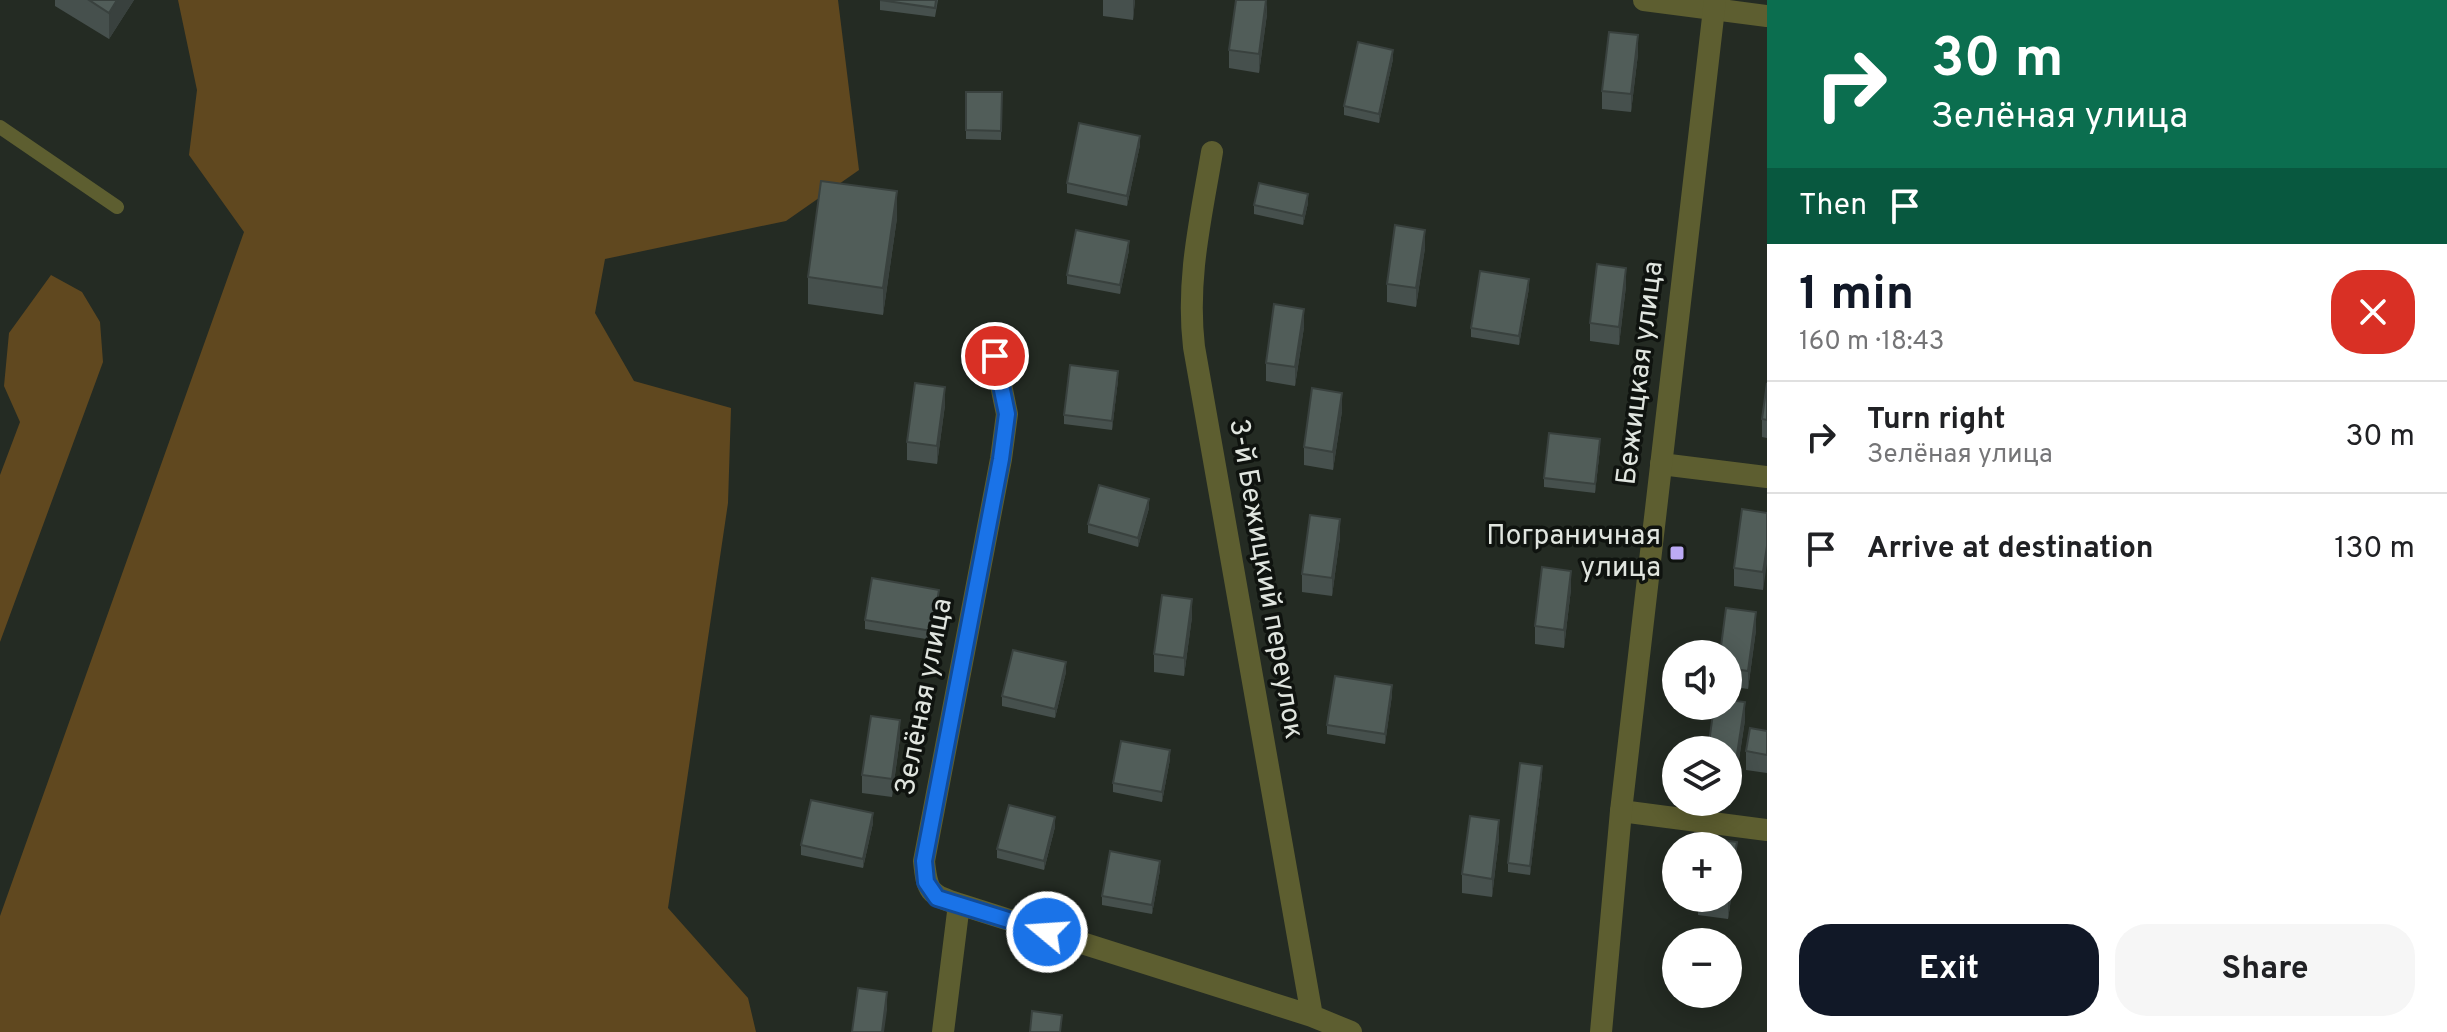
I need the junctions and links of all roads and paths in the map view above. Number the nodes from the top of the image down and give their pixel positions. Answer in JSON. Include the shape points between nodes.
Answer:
{"nodes":[{"id":1,"x":1644,"y":0,"type":"edge"},
{"id":2,"x":1715,"y":4,"type":"edge"},
{"id":3,"x":1767,"y":16,"type":"edge"},
{"id":4,"x":0,"y":127,"type":"edge"},
{"id":5,"x":1212,"y":152,"type":"dead end"},
{"id":6,"x":117,"y":207,"type":"dead end"},
{"id":7,"x":995,"y":356,"type":"dead end"},
{"id":8,"x":1661,"y":464,"type":"junction"},
{"id":9,"x":1767,"y":477,"type":"edge"},
{"id":10,"x":1621,"y":811,"type":"junction"},
{"id":11,"x":1767,"y":830,"type":"edge"},
{"id":12,"x":959,"y":904,"type":"junction"},
{"id":13,"x":1312,"y":1016,"type":"junction"},
{"id":14,"x":943,"y":1032,"type":"edge"},
{"id":15,"x":1351,"y":1032,"type":"edge"},
{"id":16,"x":1601,"y":1032,"type":"edge"}],
"edges":[{"from":1,"to":2,"type":"street"},
{"from":2,"to":3,"type":"street"},
{"from":2,"to":8,"type":"street","name":"Бежицкая улица"},
{"from":4,"to":6,"type":"lane"},
{"from":5,"to":13,"type":"street","name":"3-й Бежицкий переулок","via":[[1193,266],[1194,347]]},
{"from":7,"to":12,"type":"street","name":"Зелёная улица","via":[[1007,414],[1001,459],[924,861],[926,882],[937,898]]},
{"from":8,"to":9,"type":"street"},
{"from":8,"to":10,"type":"street","name":"Бежицкая улица"},
{"from":10,"to":11,"type":"street"},
{"from":10,"to":16,"type":"street","name":"Бежицкая улица"},
{"from":12,"to":13,"type":"street"},
{"from":12,"to":14,"type":"street"},
{"from":13,"to":15,"type":"street"}]}
